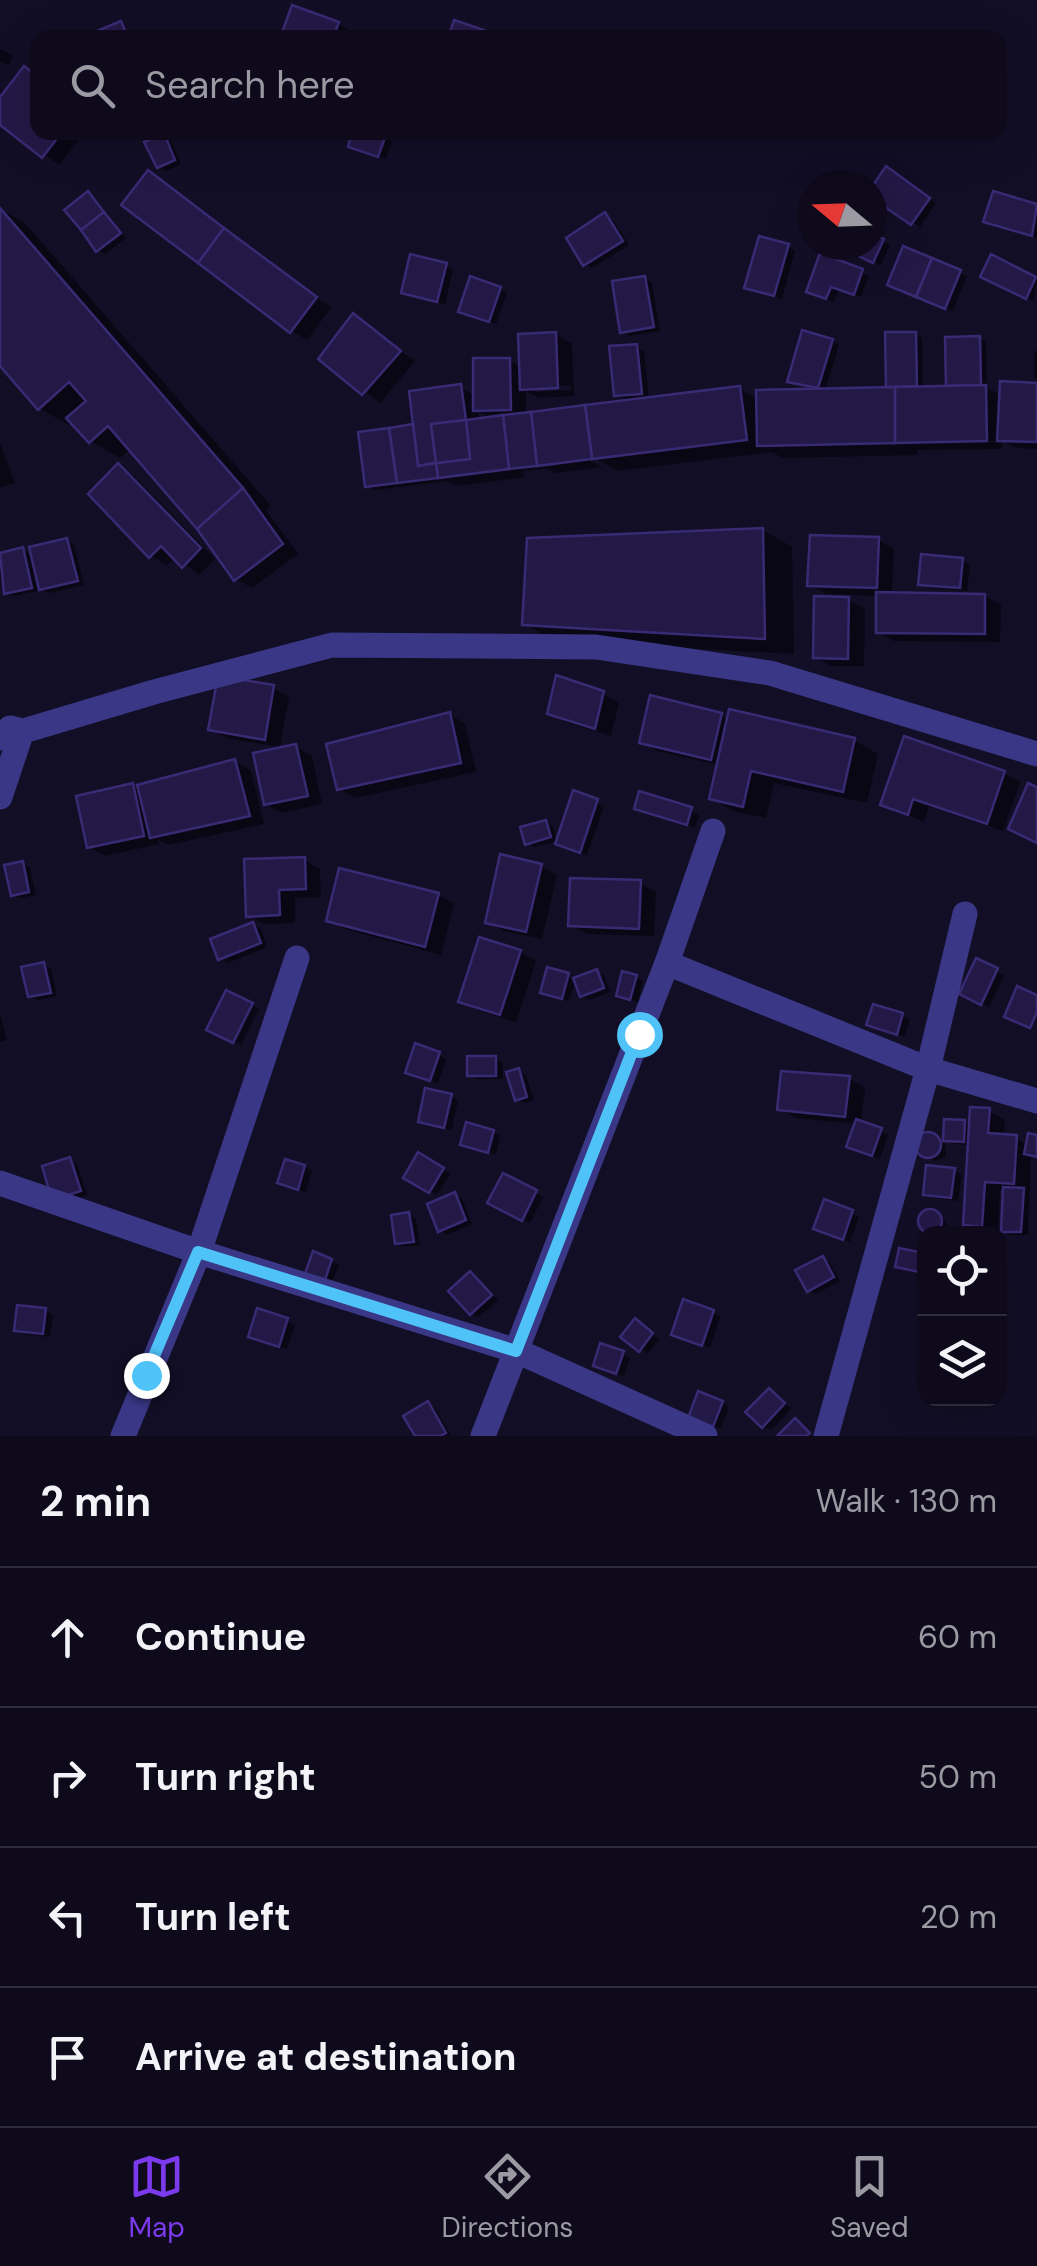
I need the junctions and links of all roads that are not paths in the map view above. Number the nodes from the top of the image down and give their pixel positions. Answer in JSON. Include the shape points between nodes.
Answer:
{"nodes":[{"id":1,"x":7,"y":731,"type":"edge"},
{"id":2,"x":1037,"y":754,"type":"edge"},
{"id":3,"x":0,"y":797,"type":"edge"},
{"id":4,"x":713,"y":831,"type":"dead end"},
{"id":5,"x":965,"y":914,"type":"dead end"},
{"id":6,"x":297,"y":958,"type":"dead end"},
{"id":7,"x":666,"y":963,"type":"junction"},
{"id":8,"x":928,"y":1069,"type":"junction"},
{"id":9,"x":1037,"y":1100,"type":"edge"},
{"id":10,"x":0,"y":1183,"type":"edge"},
{"id":11,"x":198,"y":1252,"type":"junction"},
{"id":12,"x":516,"y":1351,"type":"junction"},
{"id":13,"x":123,"y":1436,"type":"edge"},
{"id":14,"x":484,"y":1436,"type":"edge"},
{"id":15,"x":705,"y":1436,"type":"edge"},
{"id":16,"x":826,"y":1436,"type":"edge"}],
"edges":[{"from":1,"to":2,"type":"street","via":[[332,645],[596,647],[770,674]]},
{"from":1,"to":3,"type":"street"},
{"from":4,"to":7,"type":"street"},
{"from":5,"to":8,"type":"street"},
{"from":6,"to":11,"type":"street"},
{"from":7,"to":8,"type":"street"},
{"from":7,"to":12,"type":"street"},
{"from":8,"to":9,"type":"street"},
{"from":8,"to":16,"type":"street"},
{"from":10,"to":11,"type":"street"},
{"from":11,"to":12,"type":"street"},
{"from":11,"to":13,"type":"street"},
{"from":12,"to":14,"type":"street"},
{"from":12,"to":15,"type":"street"}]}
